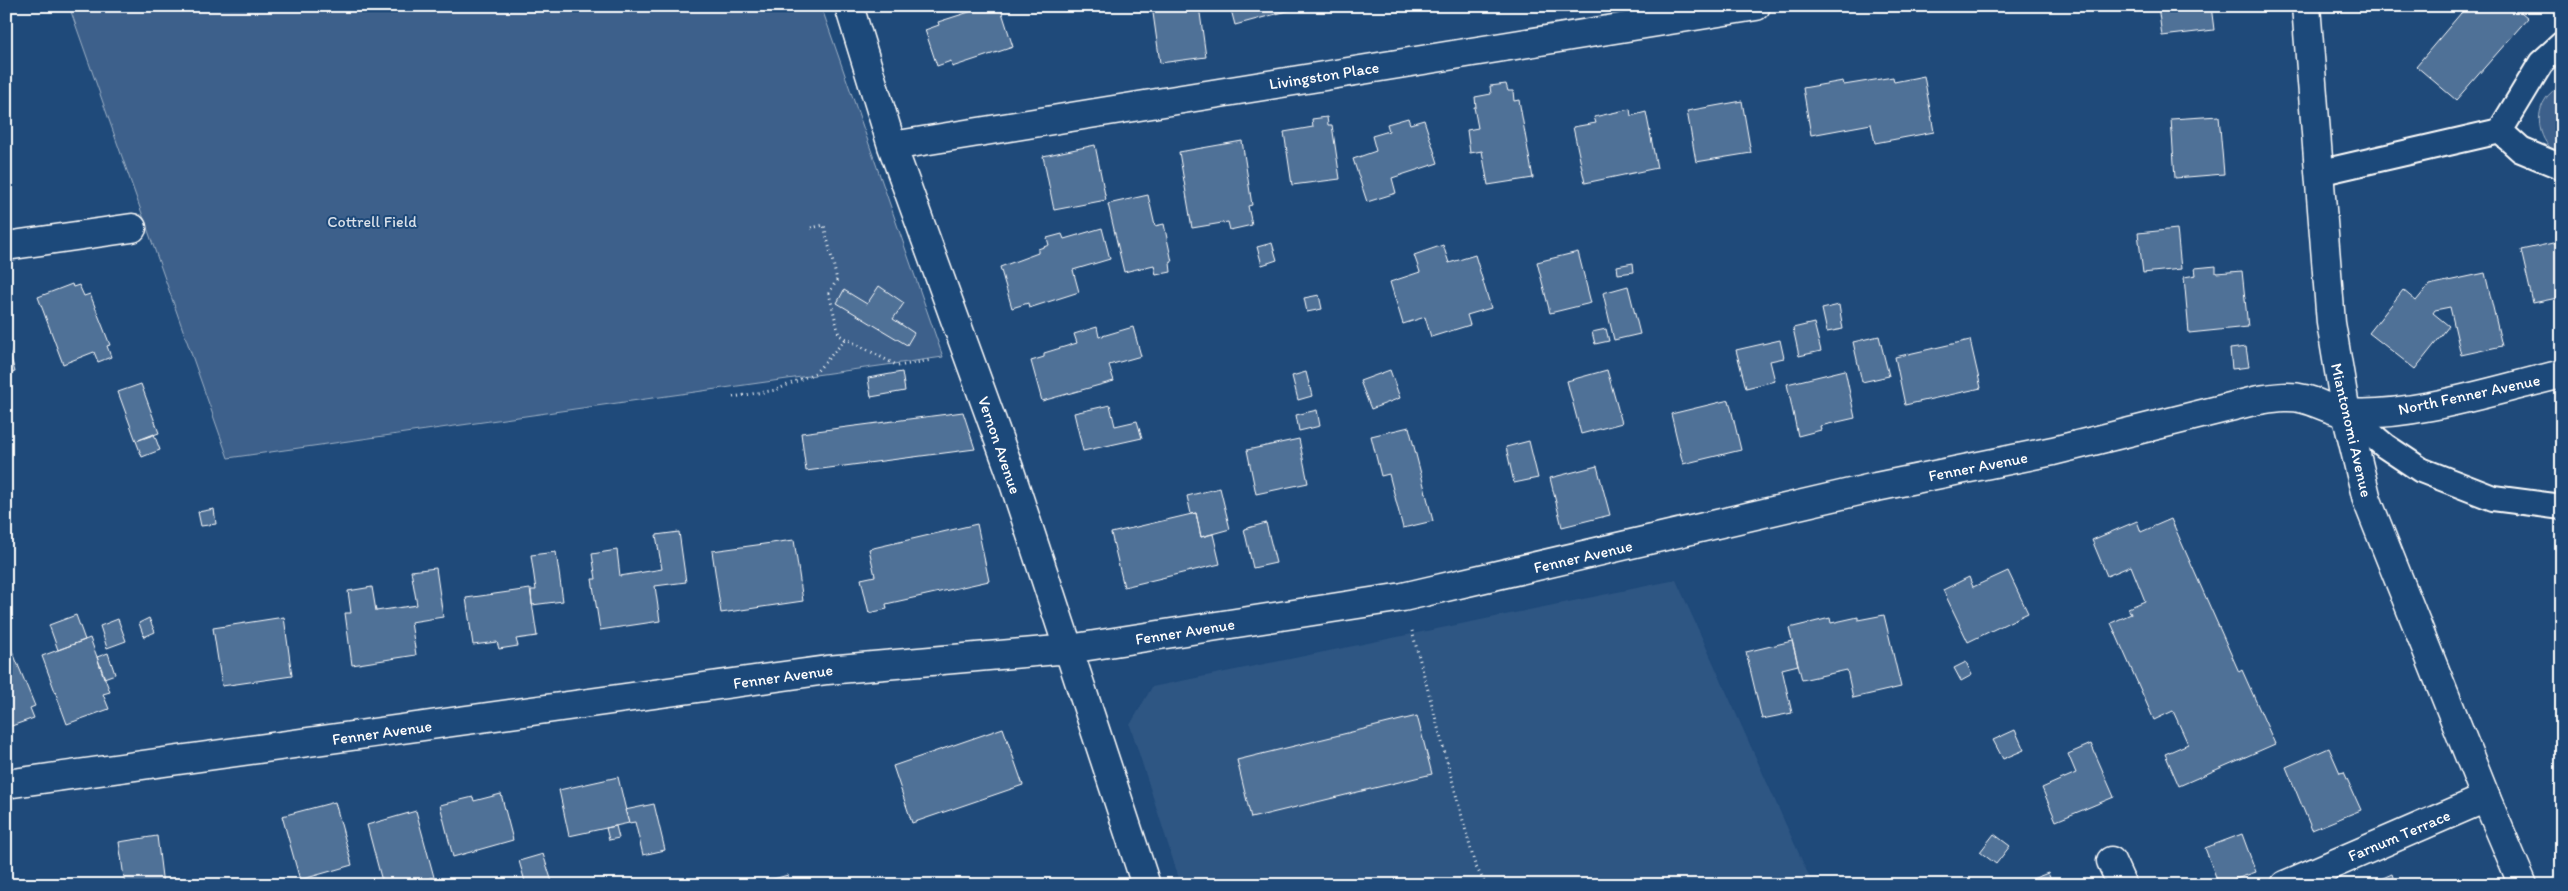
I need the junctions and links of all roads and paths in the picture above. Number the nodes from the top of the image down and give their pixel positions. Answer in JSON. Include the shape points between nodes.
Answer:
{"nodes":[{"id":1,"x":849,"y":6,"type":"edge"},
{"id":2,"x":1756,"y":6,"type":"edge"},
{"id":3,"x":2306,"y":6,"type":"edge"},
{"id":4,"x":2562,"y":44,"type":"edge"},
{"id":5,"x":2500,"y":131,"type":"junction"},
{"id":6,"x":892,"y":146,"type":"junction"},
{"id":7,"x":2562,"y":167,"type":"edge"},
{"id":8,"x":2318,"y":173,"type":"junction"},
{"id":9,"x":132,"y":228,"type":"dead end"},
{"id":10,"x":811,"y":228,"type":"dead end"},
{"id":11,"x":6,"y":246,"type":"edge"},
{"id":12,"x":846,"y":339,"type":"junction"},
{"id":13,"x":936,"y":360,"type":"dead end"},
{"id":14,"x":2562,"y":374,"type":"edge"},
{"id":15,"x":733,"y":397,"type":"dead end"},
{"id":16,"x":2346,"y":413,"type":"junction"},
{"id":17,"x":2562,"y":508,"type":"edge"},
{"id":18,"x":1403,"y":596,"type":"junction"},
{"id":19,"x":1068,"y":649,"type":"junction"},
{"id":20,"x":6,"y":784,"type":"edge"},
{"id":21,"x":2486,"y":798,"type":"junction"},
{"id":22,"x":1146,"y":885,"type":"edge"},
{"id":23,"x":1486,"y":885,"type":"edge"},
{"id":24,"x":2285,"y":885,"type":"edge"},
{"id":25,"x":2523,"y":885,"type":"edge"}],
"edges":[{"from":1,"to":6,"type":"street","name":"Vernon Avenue"},
{"from":2,"to":6,"type":"street","name":"Livingston Place"},
{"from":3,"to":8,"type":"street","name":"Miantonomi Avenue"},
{"from":4,"to":5,"type":"lane","via":[[2540,63]]},
{"from":5,"to":7,"type":"lane","via":[[2521,150]]},
{"from":5,"to":8,"type":"lane"},
{"from":6,"to":19,"type":"street","name":"Vernon Avenue","via":[[1009,468]]},
{"from":8,"to":16,"type":"street","name":"Miantonomi Avenue","via":[[2331,323]]},
{"from":9,"to":11,"type":"street"},
{"from":10,"to":12,"type":"path","via":[[824,225],[837,280],[829,293],[840,336]]},
{"from":12,"to":13,"type":"path","via":[[898,366]]},
{"from":12,"to":15,"type":"path","via":[[815,373],[776,390]]},
{"from":14,"to":16,"type":"street","name":"North Fenner Avenue","via":[[2416,408]]},
{"from":16,"to":17,"type":"lane","via":[[2385,446],[2421,470],[2493,498]]},
{"from":16,"to":18,"type":"street","name":"Fenner Avenue","via":[[2304,399],[2258,400],[2054,452],[1876,487]]},
{"from":16,"to":21,"type":"street","name":"Miantonomi Avenue","via":[[2367,500]]},
{"from":18,"to":19,"type":"street","name":"Fenner Avenue"},
{"from":18,"to":23,"type":"path","via":[[1475,865]]},
{"from":19,"to":20,"type":"street","name":"Fenner Avenue","via":[[827,670]]},
{"from":19,"to":22,"type":"street","name":"Vernon Avenue"},
{"from":21,"to":24,"type":"street","name":"Farnum Terrace"},
{"from":21,"to":25,"type":"street","name":"Miantonomi Avenue"}]}
